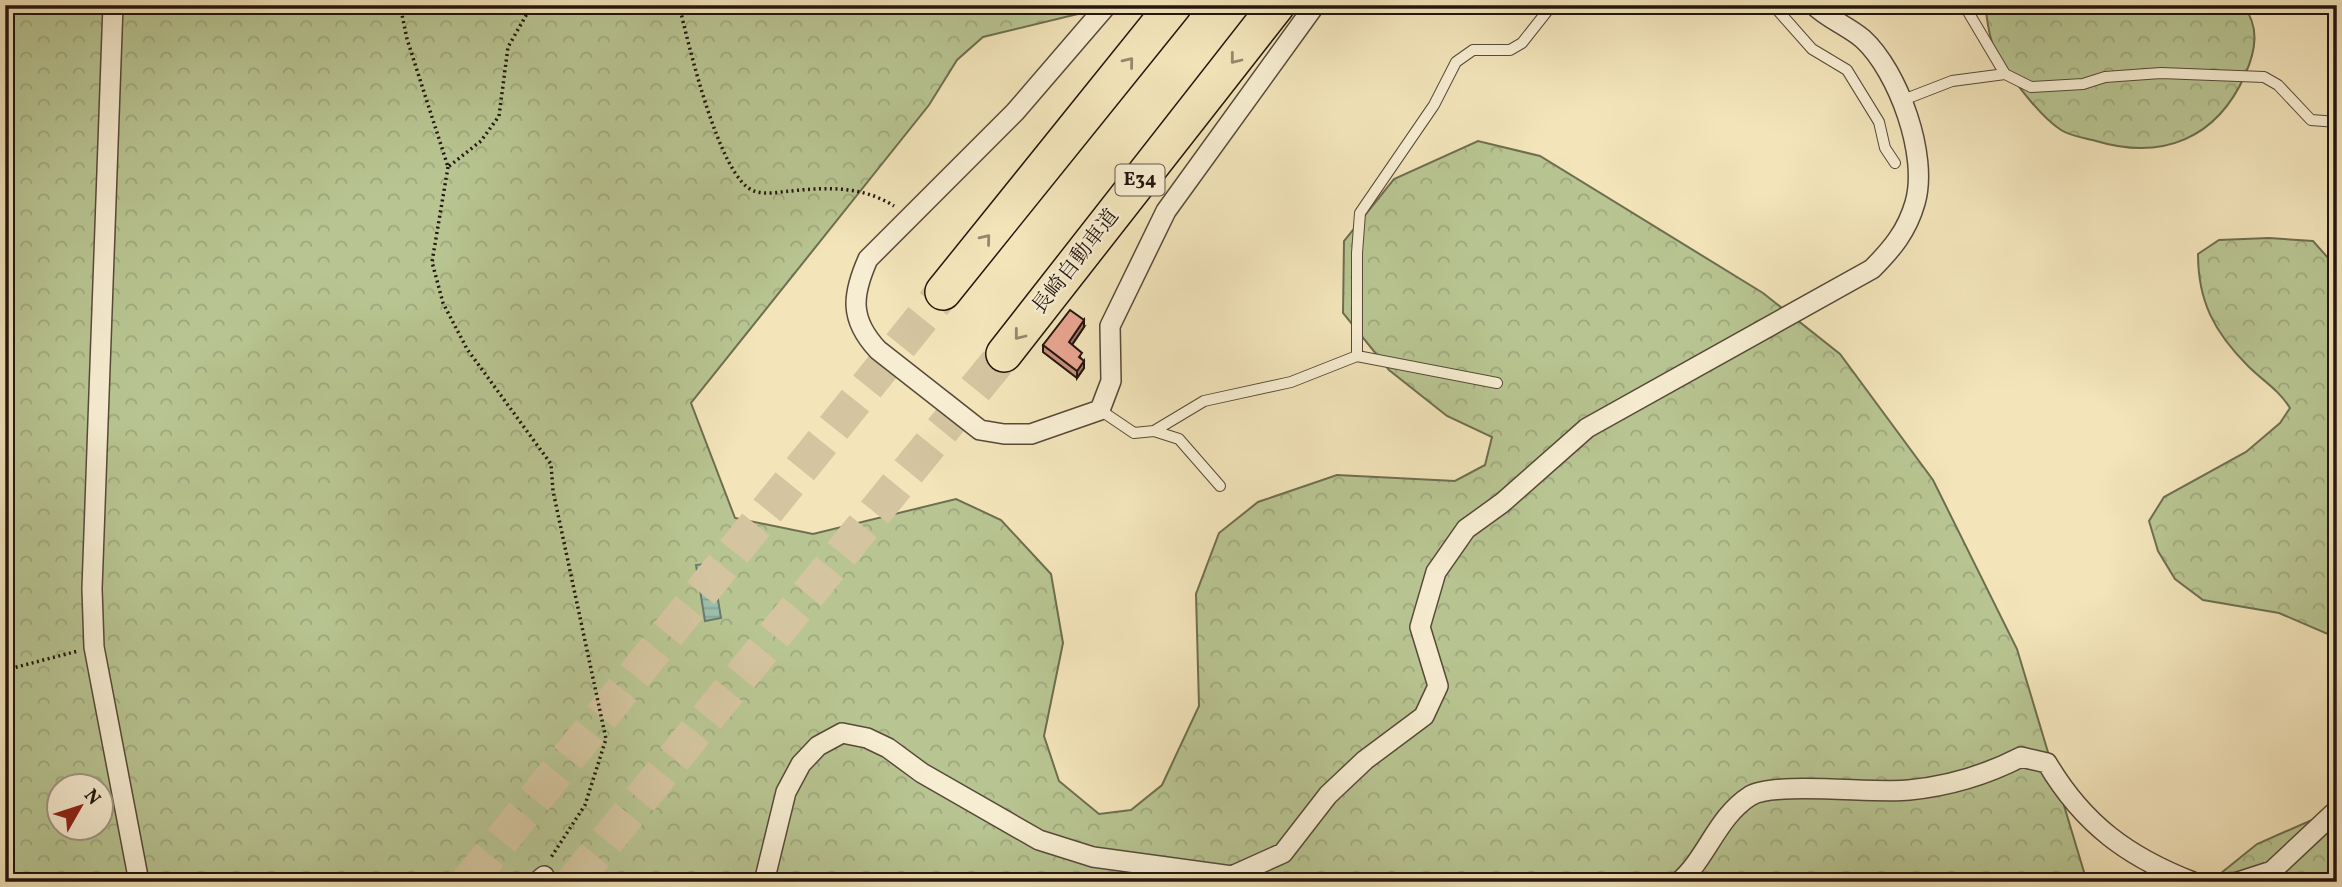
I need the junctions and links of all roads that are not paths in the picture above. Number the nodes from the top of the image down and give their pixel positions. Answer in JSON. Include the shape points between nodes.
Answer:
{"nodes":[{"id":1,"x":113,"y":5,"type":"edge"},
{"id":2,"x":1107,"y":5,"type":"edge"},
{"id":3,"x":1174,"y":5,"type":"edge"},
{"id":4,"x":1277,"y":5,"type":"edge"},
{"id":5,"x":1315,"y":5,"type":"edge"},
{"id":6,"x":1552,"y":5,"type":"edge"},
{"id":7,"x":1773,"y":5,"type":"edge"},
{"id":8,"x":1814,"y":5,"type":"edge"},
{"id":9,"x":1964,"y":5,"type":"edge"},
{"id":10,"x":2005,"y":74,"type":"junction"},
{"id":11,"x":1903,"y":100,"type":"junction"},
{"id":12,"x":2337,"y":121,"type":"edge"},
{"id":13,"x":1895,"y":163,"type":"dead end"},
{"id":14,"x":943,"y":292,"type":"tunnel mouth"},
{"id":15,"x":1004,"y":354,"type":"tunnel mouth"},
{"id":16,"x":1357,"y":356,"type":"junction"},
{"id":17,"x":1497,"y":383,"type":"dead end"},
{"id":18,"x":1100,"y":410,"type":"junction"},
{"id":19,"x":1154,"y":431,"type":"junction"},
{"id":20,"x":1220,"y":486,"type":"dead end"},
{"id":21,"x":2337,"y":810,"type":"edge"},
{"id":22,"x":138,"y":882,"type":"edge"},
{"id":23,"x":764,"y":882,"type":"edge"},
{"id":24,"x":1679,"y":882,"type":"edge"},
{"id":25,"x":2193,"y":882,"type":"edge"},
{"id":26,"x":2238,"y":882,"type":"edge"}],
"edges":[{"from":1,"to":22,"type":"street","via":[[92,589],[94,647]]},
{"from":2,"to":18,"type":"street","via":[[1015,113],[868,259],[854,299],[864,335],[979,430],[1031,434]]},
{"from":14,"to":3,"type":"highway","one_way":true},
{"from":4,"to":15,"type":"highway","name":"長崎自動車道","number":"E34","one_way":true},
{"from":5,"to":18,"type":"street","via":[[1166,211],[1110,326],[1111,381]]},
{"from":6,"to":16,"type":"lane","via":[[1522,43],[1510,50],[1473,50],[1456,62],[1434,105],[1360,213]]},
{"from":7,"to":13,"type":"lane","via":[[1812,50],[1847,70],[1879,122],[1885,148]]},
{"from":8,"to":11,"type":"street","via":[[1863,39]]},
{"from":9,"to":10,"type":"lane"},
{"from":10,"to":11,"type":"lane","via":[[1952,80]]},
{"from":10,"to":12,"type":"lane","via":[[2031,87],[2161,73],[2264,77],[2278,85],[2311,120]]},
{"from":11,"to":23,"type":"street","via":[[1916,159],[1916,201],[1899,242],[1872,269],[1587,428],[1466,529],[1436,572],[1420,627],[1437,686],[1424,716],[1365,760],[1328,795],[1283,853],[1231,876],[1093,858],[1039,840],[922,773],[888,748],[867,737],[842,733],[818,746],[801,764],[786,792]]},
{"from":16,"to":17,"type":"lane"},
{"from":16,"to":19,"type":"lane","via":[[1291,382],[1204,401]]},
{"from":18,"to":19,"type":"lane","via":[[1134,433]]},
{"from":19,"to":20,"type":"lane","via":[[1179,439]]},
{"from":21,"to":26,"type":"street","via":[[2272,871]]},
{"from":24,"to":25,"type":"street","via":[[1724,820],[1752,795],[1793,789],[1909,790],[1987,775],[2021,757],[2047,763],[2064,792],[2105,835],[2164,871]]}]}
